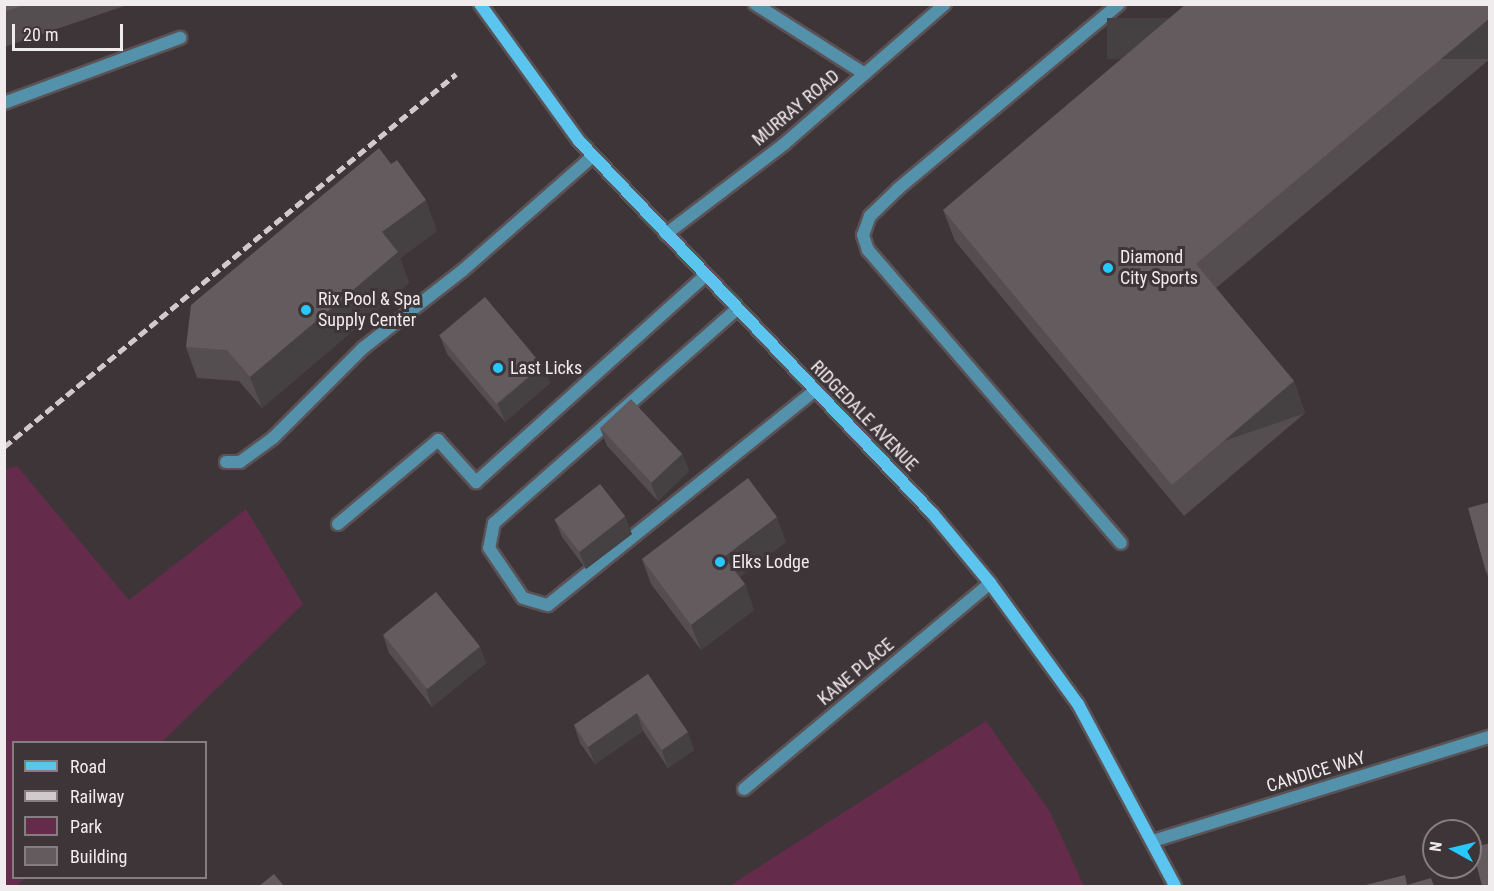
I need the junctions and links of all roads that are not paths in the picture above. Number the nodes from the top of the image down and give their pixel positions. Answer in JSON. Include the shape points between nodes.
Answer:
{"nodes":[{"id":1,"x":480,"y":4,"type":"edge"},
{"id":2,"x":755,"y":4,"type":"edge"},
{"id":3,"x":945,"y":4,"type":"edge"},
{"id":4,"x":1119,"y":4,"type":"edge"},
{"id":5,"x":180,"y":38,"type":"dead end"},
{"id":6,"x":865,"y":74,"type":"junction"},
{"id":7,"x":4,"y":103,"type":"edge"},
{"id":8,"x":593,"y":156,"type":"junction"},
{"id":9,"x":666,"y":234,"type":"junction"},
{"id":10,"x":706,"y":275,"type":"junction"},
{"id":11,"x":737,"y":309,"type":"junction"},
{"id":12,"x":815,"y":390,"type":"junction"},
{"id":13,"x":226,"y":462,"type":"dead end"},
{"id":14,"x":338,"y":524,"type":"dead end"},
{"id":15,"x":1121,"y":543,"type":"dead end"},
{"id":16,"x":990,"y":583,"type":"junction"},
{"id":17,"x":1490,"y":737,"type":"edge"},
{"id":18,"x":744,"y":789,"type":"dead end"},
{"id":19,"x":1153,"y":841,"type":"junction"},
{"id":20,"x":1175,"y":886,"type":"edge"}],
"edges":[{"from":1,"to":8,"type":"main road","name":"RIDGEDALE AVENUE"},
{"from":2,"to":6,"type":"street"},
{"from":3,"to":6,"type":"street","name":"MURRAY ROAD"},
{"from":4,"to":15,"type":"street","via":[[898,189],[870,216],[863,235],[868,250]]},
{"from":5,"to":7,"type":"street"},
{"from":6,"to":9,"type":"street","name":"MURRAY ROAD"},
{"from":8,"to":9,"type":"main road","name":"RIDGEDALE AVENUE"},
{"from":8,"to":13,"type":"street","via":[[462,271],[363,348],[273,438],[240,462]]},
{"from":9,"to":10,"type":"main road","name":"RIDGEDALE AVENUE"},
{"from":10,"to":11,"type":"main road","name":"RIDGEDALE AVENUE"},
{"from":10,"to":14,"type":"street","via":[[476,482],[438,440]]},
{"from":11,"to":12,"type":"main road","name":"RIDGEDALE AVENUE"},
{"from":11,"to":12,"type":"street","via":[[494,523],[489,548],[523,598],[548,605]]},
{"from":12,"to":16,"type":"main road","name":"RIDGEDALE AVENUE"},
{"from":16,"to":18,"type":"street","name":"KANE PLACE"},
{"from":16,"to":19,"type":"main road","name":"RIDGEDALE AVENUE","via":[[1078,704]]},
{"from":17,"to":19,"type":"street","name":"CANDICE WAY"},
{"from":19,"to":20,"type":"main road","name":"RIDGEDALE AVENUE"}]}
